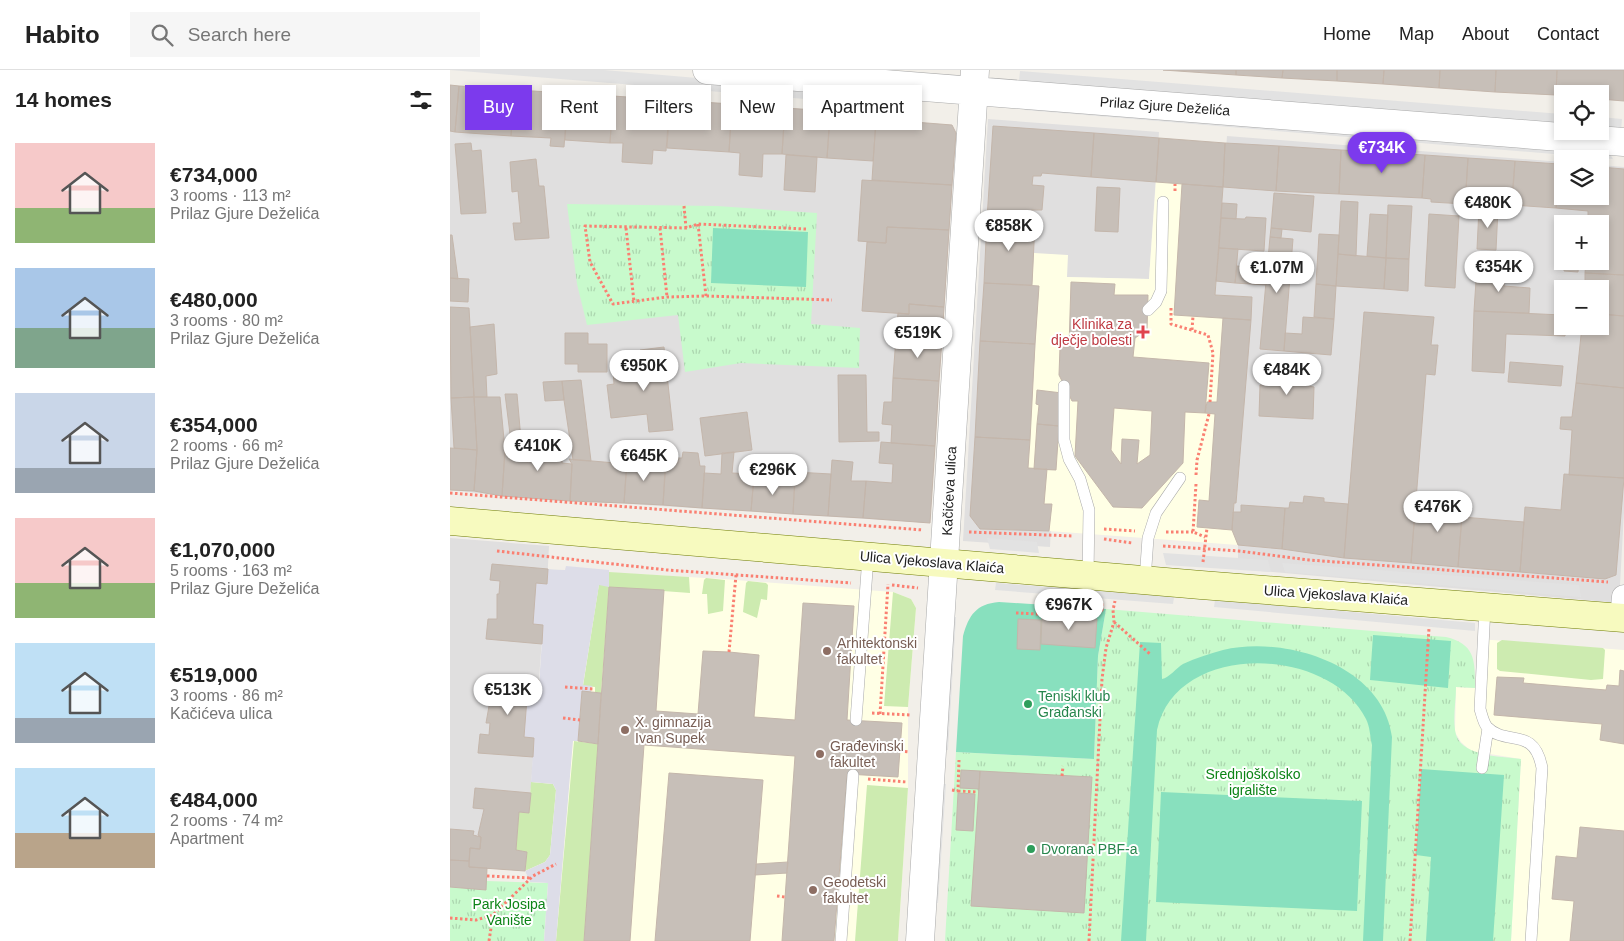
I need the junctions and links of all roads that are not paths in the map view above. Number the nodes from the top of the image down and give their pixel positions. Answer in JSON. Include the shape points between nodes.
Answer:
{"nodes":[{"id":1,"x":706,"y":70,"type":"edge"},
{"id":2,"x":975,"y":80,"type":"edge"},
{"id":3,"x":1624,"y":142,"type":"edge"},
{"id":4,"x":1163,"y":202,"type":"dead end"},
{"id":5,"x":1148,"y":310,"type":"dead end"},
{"id":6,"x":1064,"y":386,"type":"dead end"},
{"id":7,"x":1180,"y":478,"type":"dead end"},
{"id":8,"x":450,"y":520,"type":"edge"},
{"id":9,"x":868,"y":557,"type":"junction"},
{"id":10,"x":944,"y":563,"type":"junction"},
{"id":11,"x":1088,"y":575,"type":"junction"},
{"id":12,"x":1145,"y":580,"type":"junction"},
{"id":13,"x":1622,"y":604,"type":"edge"},
{"id":14,"x":1485,"y":606,"type":"junction"},
{"id":15,"x":856,"y":720,"type":"dead end"},
{"id":16,"x":1488,"y":728,"type":"junction"},
{"id":17,"x":1482,"y":768,"type":"dead end"},
{"id":18,"x":853,"y":774,"type":"dead end"},
{"id":19,"x":841,"y":941,"type":"edge"},
{"id":20,"x":920,"y":941,"type":"edge"},
{"id":21,"x":1531,"y":941,"type":"edge"}],
"edges":[{"from":1,"to":2,"type":"street","name":"Prilaz Gjure Deželića"},
{"from":2,"to":3,"type":"street","name":"Prilaz Gjure Deželića"},
{"from":2,"to":10,"type":"street","name":"Kačićeva ulica"},
{"from":4,"to":5,"type":"lane","via":[[1161,291]]},
{"from":6,"to":11,"type":"lane","via":[[1064,440],[1089,510]]},
{"from":7,"to":12,"type":"lane","via":[[1156,513],[1148,544]]},
{"from":8,"to":9,"type":"main road","name":"Ulica Vjekoslava Klaića"},
{"from":9,"to":10,"type":"main road","name":"Ulica Vjekoslava Klaića"},
{"from":9,"to":15,"type":"lane"},
{"from":10,"to":11,"type":"main road","name":"Ulica Vjekoslava Klaića"},
{"from":10,"to":20,"type":"street","name":"Kačićeva ulica"},
{"from":11,"to":12,"type":"main road","name":"Ulica Vjekoslava Klaića"},
{"from":12,"to":14,"type":"main road","name":"Ulica Vjekoslava Klaića"},
{"from":13,"to":14,"type":"main road","name":"Ulica Vjekoslava Klaića"},
{"from":14,"to":16,"type":"lane","via":[[1480,709]]},
{"from":16,"to":17,"type":"lane"},
{"from":16,"to":21,"type":"lane","via":[[1520,738],[1533,745],[1540,756],[1543,780]]},
{"from":18,"to":19,"type":"lane"}]}
